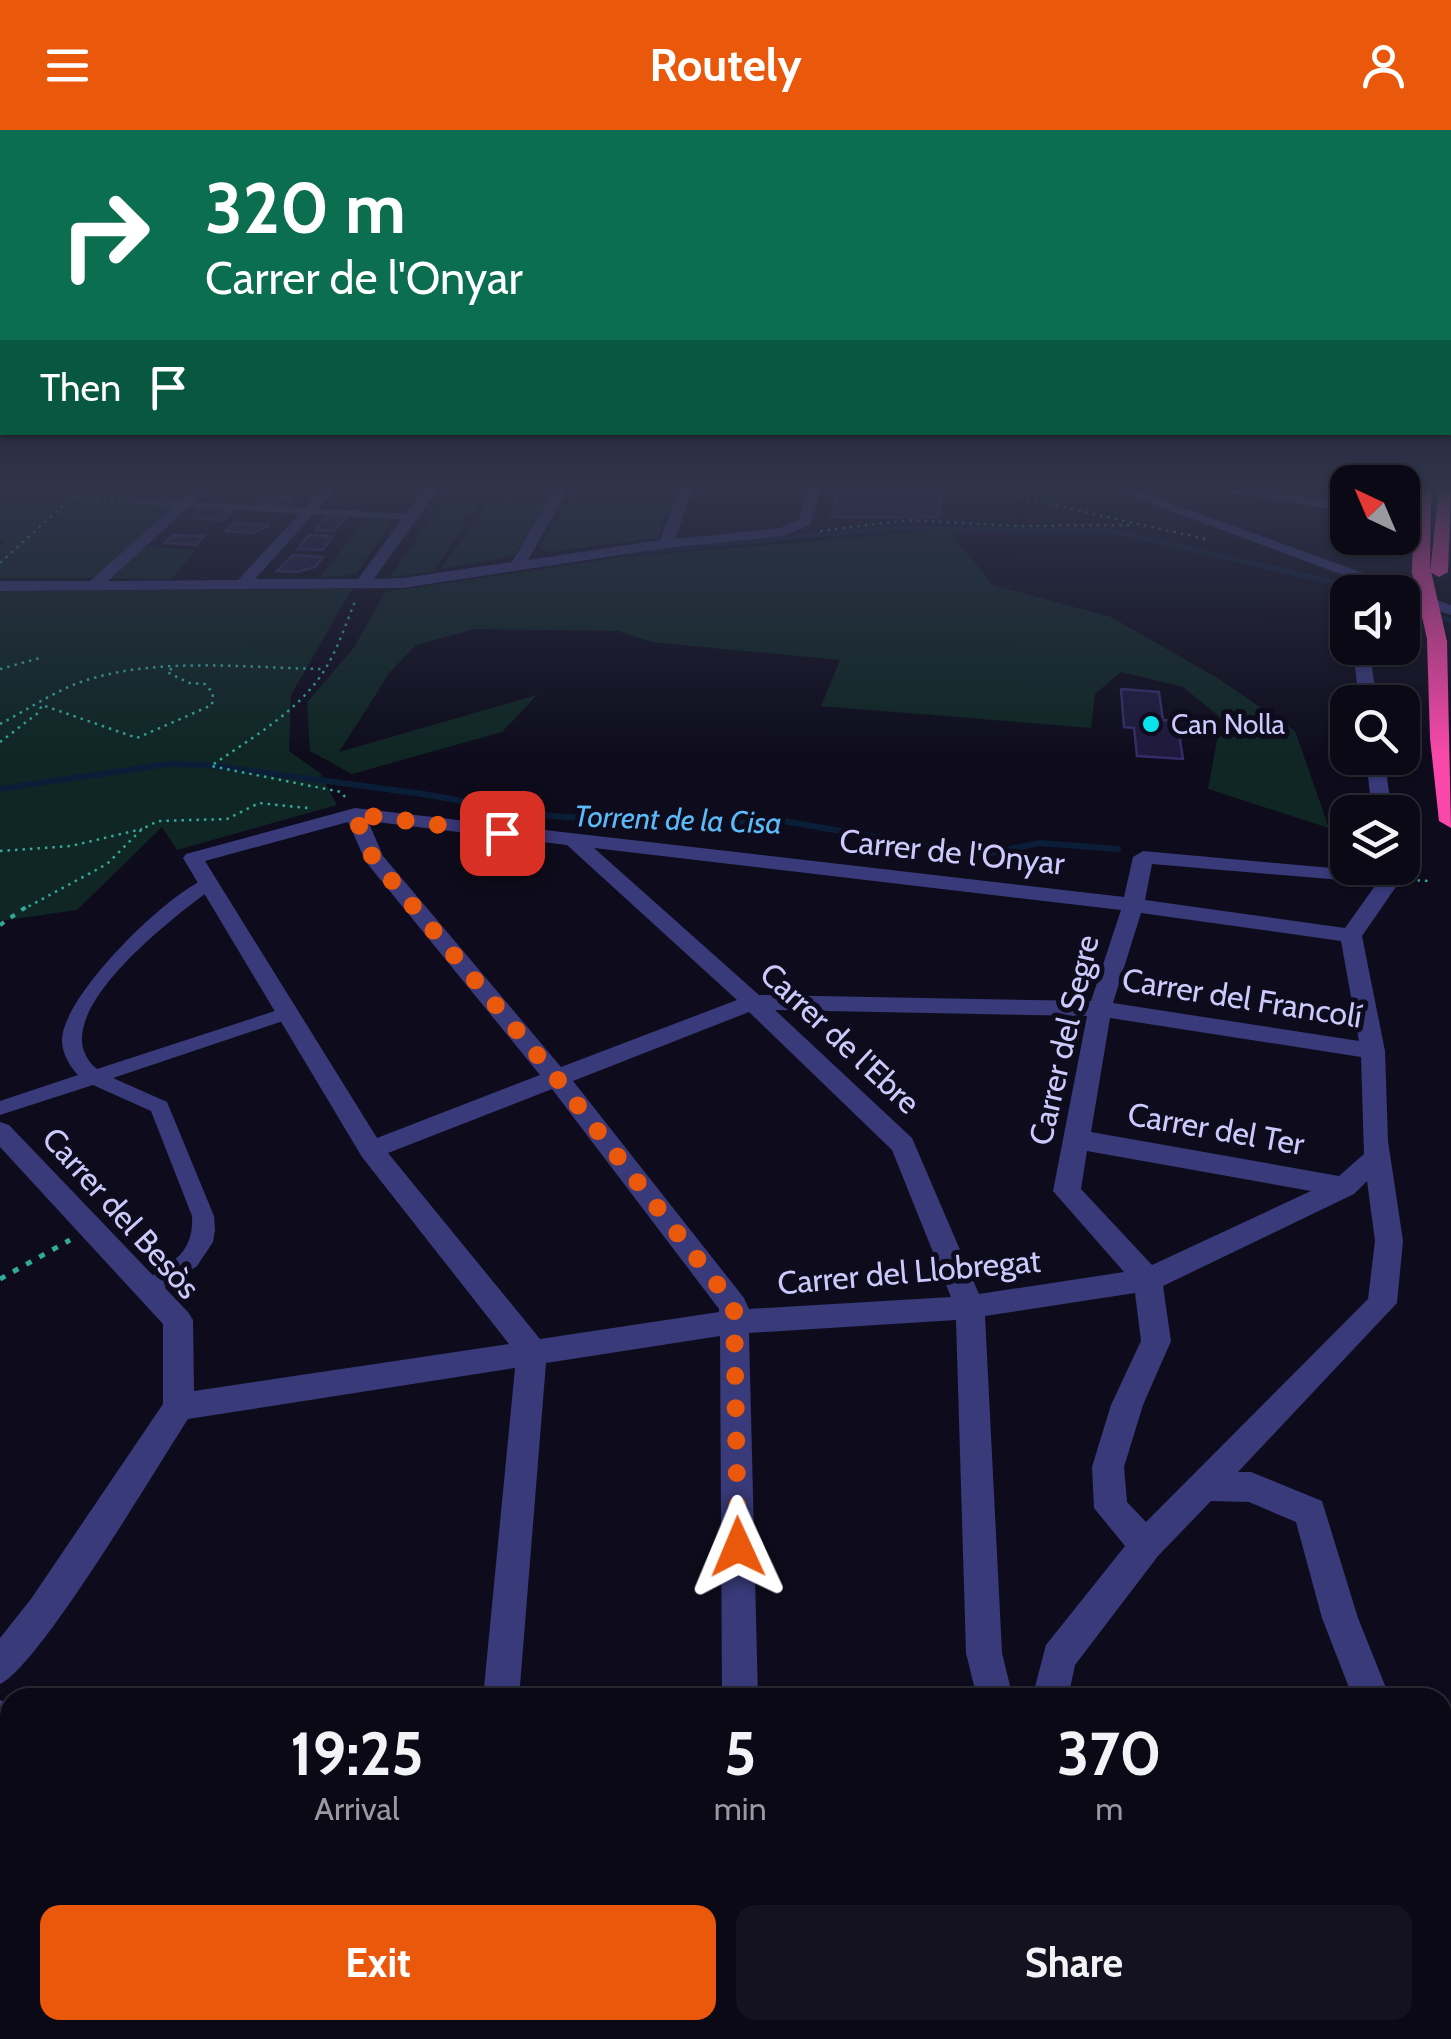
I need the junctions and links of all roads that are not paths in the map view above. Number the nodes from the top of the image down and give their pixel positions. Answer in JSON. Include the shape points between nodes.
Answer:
{"nodes":[{"id":1,"x":102,"y":578,"type":"edge"},
{"id":2,"x":247,"y":578,"type":"edge"},
{"id":3,"x":367,"y":578,"type":"edge"},
{"id":4,"x":427,"y":578,"type":"edge"},
{"id":5,"x":1431,"y":578,"type":"edge"},
{"id":6,"x":363,"y":583,"type":"junction"},
{"id":7,"x":242,"y":584,"type":"junction"},
{"id":8,"x":94,"y":585,"type":"junction"},
{"id":9,"x":0,"y":586,"type":"edge"},
{"id":10,"x":1420,"y":599,"type":"edge"},
{"id":11,"x":1451,"y":610,"type":"edge"},
{"id":12,"x":344,"y":816,"type":"junction"},
{"id":13,"x":1451,"y":821,"type":"edge"},
{"id":14,"x":576,"y":842,"type":"junction"},
{"id":15,"x":1330,"y":869,"type":"edge"},
{"id":16,"x":200,"y":870,"type":"junction"},
{"id":17,"x":1383,"y":885,"type":"edge"},
{"id":18,"x":1133,"y":905,"type":"junction"},
{"id":19,"x":1351,"y":936,"type":"junction"},
{"id":20,"x":752,"y":1002,"type":"junction"},
{"id":21,"x":1100,"y":1009,"type":"junction"},
{"id":22,"x":288,"y":1014,"type":"junction"},
{"id":23,"x":1373,"y":1052,"type":"junction"},
{"id":24,"x":99,"y":1078,"type":"junction"},
{"id":25,"x":558,"y":1080,"type":"junction"},
{"id":26,"x":0,"y":1108,"type":"edge"},
{"id":27,"x":0,"y":1131,"type":"edge"},
{"id":28,"x":1075,"y":1139,"type":"junction"},
{"id":29,"x":371,"y":1150,"type":"junction"},
{"id":30,"x":1378,"y":1157,"type":"junction"},
{"id":31,"x":1344,"y":1187,"type":"junction"},
{"id":32,"x":1148,"y":1280,"type":"junction"},
{"id":33,"x":148,"y":1290,"type":"junction"},
{"id":34,"x":970,"y":1306,"type":"junction"},
{"id":35,"x":734,"y":1322,"type":"junction"},
{"id":36,"x":532,"y":1351,"type":"junction"},
{"id":37,"x":180,"y":1406,"type":"junction"},
{"id":38,"x":1204,"y":1486,"type":"junction"},
{"id":39,"x":1146,"y":1545,"type":"junction"},
{"id":40,"x":0,"y":1666,"type":"edge"},
{"id":41,"x":502,"y":1688,"type":"edge"},
{"id":42,"x":740,"y":1688,"type":"edge"},
{"id":43,"x":993,"y":1688,"type":"edge"},
{"id":44,"x":1052,"y":1688,"type":"edge"},
{"id":45,"x":1368,"y":1688,"type":"edge"}],
"edges":[{"from":1,"to":8,"type":"street"},
{"from":2,"to":7,"type":"street"},
{"from":3,"to":6,"type":"street"},
{"from":4,"to":6,"type":"street"},
{"from":5,"to":13,"type":"highway","bridge":true},
{"from":6,"to":7,"type":"street"},
{"from":7,"to":8,"type":"street"},
{"from":8,"to":9,"type":"street"},
{"from":10,"to":11,"type":"street"},
{"from":12,"to":14,"type":"street","name":"Carrer de l'Onyar"},
{"from":12,"to":16,"type":"street","name":"Carrer de l'Onyar"},
{"from":12,"to":25,"type":"street"},
{"from":14,"to":18,"type":"street","name":"Carrer de l'Onyar"},
{"from":14,"to":20,"type":"street","name":"Carrer de l'Ebre"},
{"from":15,"to":18,"type":"street","name":"Carrer del Segre","via":[[1144,857]]},
{"from":16,"to":22,"type":"street"},
{"from":16,"to":24,"type":"street","via":[[77,1012],[77,1062]]},
{"from":17,"to":19,"type":"street"},
{"from":18,"to":19,"type":"street","name":"Carrer de l'Onyar"},
{"from":18,"to":21,"type":"street","name":"Carrer del Segre"},
{"from":19,"to":23,"type":"street"},
{"from":20,"to":21,"type":"street","name":"Carrer del Francolí"},
{"from":20,"to":25,"type":"street"},
{"from":20,"to":34,"type":"street","name":"Carrer de l'Ebre","via":[[903,1145]]},
{"from":21,"to":23,"type":"street","name":"Carrer del Francolí"},
{"from":21,"to":28,"type":"street","name":"Carrer del Segre"},
{"from":22,"to":24,"type":"street"},
{"from":22,"to":29,"type":"street"},
{"from":23,"to":30,"type":"street"},
{"from":24,"to":26,"type":"street"},
{"from":24,"to":33,"type":"street","via":[[160,1106],[203,1216],[202,1249]]},
{"from":25,"to":29,"type":"street"},
{"from":25,"to":35,"type":"street","via":[[734,1306]]},
{"from":27,"to":33,"type":"street","name":"Carrer del Besòs"},
{"from":28,"to":31,"type":"street","name":"Carrer del Ter"},
{"from":28,"to":32,"type":"street","name":"Carrer del Segre","via":[[1067,1191]]},
{"from":29,"to":36,"type":"street"},
{"from":30,"to":31,"type":"street","name":"Carrer del Llobregat"},
{"from":30,"to":38,"type":"street","via":[[1389,1241],[1382,1303]]},
{"from":31,"to":32,"type":"street","name":"Carrer del Llobregat"},
{"from":32,"to":34,"type":"street","name":"Carrer del Llobregat"},
{"from":32,"to":39,"type":"street","via":[[1156,1341],[1108,1466],[1111,1508]]},
{"from":33,"to":37,"type":"street","name":"Carrer del Besòs","via":[[178,1320]]},
{"from":34,"to":35,"type":"street","name":"Carrer del Llobregat"},
{"from":34,"to":43,"type":"street","name":"Carrer de l'Ebre","via":[[984,1653]]},
{"from":35,"to":36,"type":"street","name":"Carrer del Llobregat"},
{"from":35,"to":42,"type":"street"},
{"from":36,"to":37,"type":"street","name":"Carrer del Llobregat"},
{"from":36,"to":41,"type":"street"},
{"from":37,"to":40,"type":"street"},
{"from":38,"to":39,"type":"street"},
{"from":38,"to":45,"type":"street","via":[[1251,1487],[1310,1512]]},
{"from":39,"to":44,"type":"street","via":[[1059,1657]]}]}
